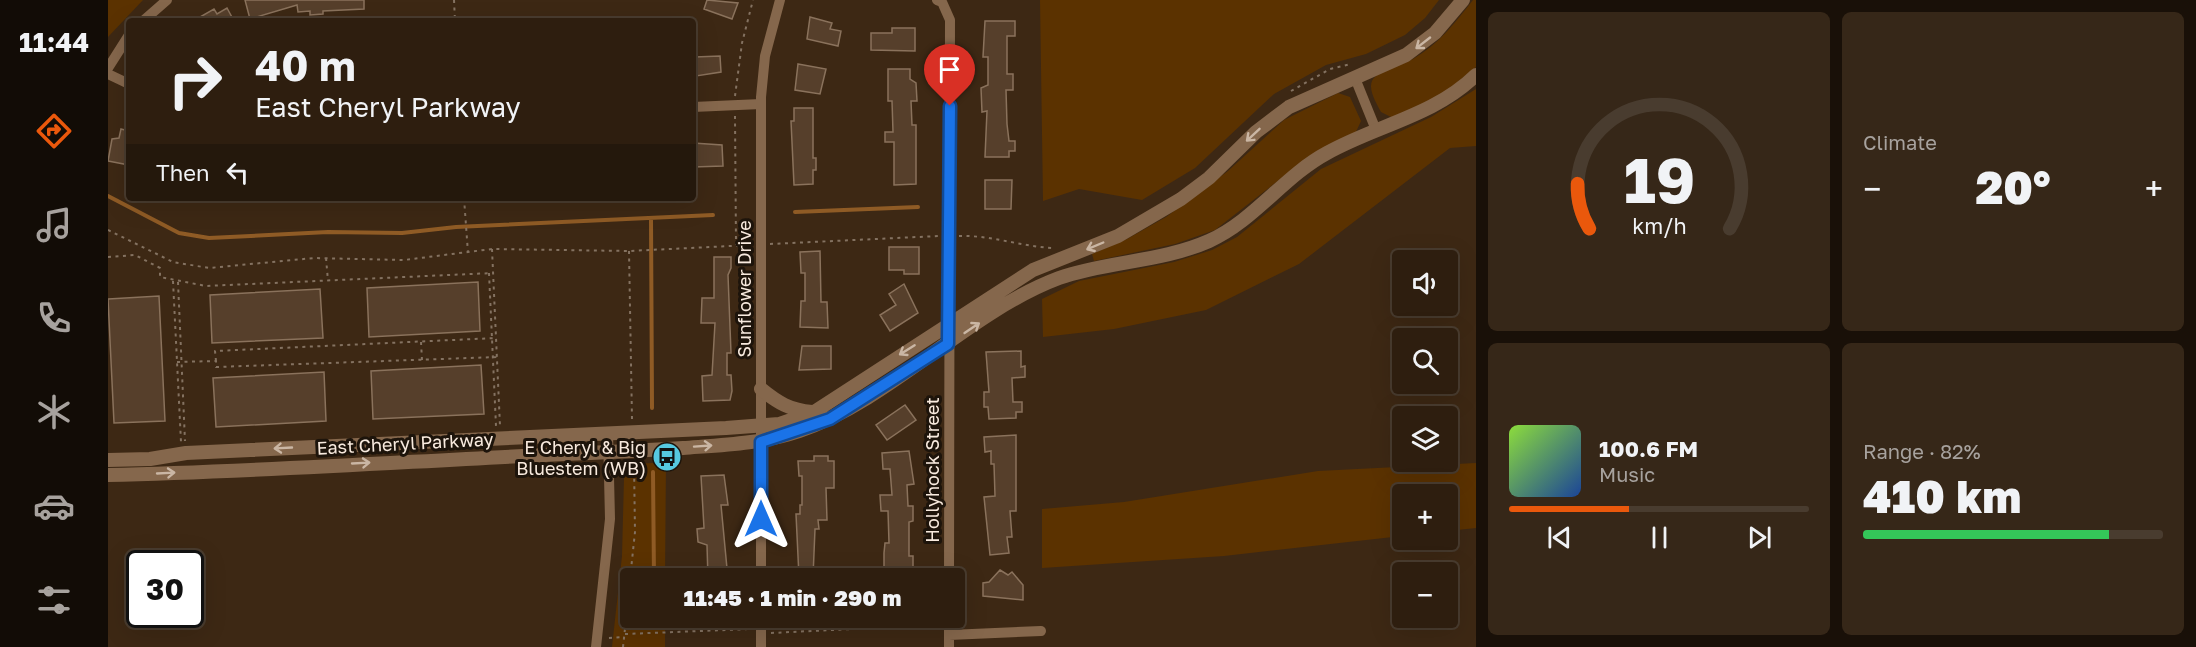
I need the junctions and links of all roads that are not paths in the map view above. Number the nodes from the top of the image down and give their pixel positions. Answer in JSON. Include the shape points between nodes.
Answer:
{"nodes":[{"id":1,"x":167,"y":0,"type":"edge"},
{"id":2,"x":780,"y":0,"type":"edge"},
{"id":3,"x":1463,"y":0,"type":"edge"},
{"id":4,"x":940,"y":1,"type":"edge"},
{"id":5,"x":146,"y":18,"type":"edge"},
{"id":6,"x":126,"y":40,"type":"edge"},
{"id":7,"x":108,"y":68,"type":"edge"},
{"id":8,"x":108,"y":74,"type":"edge"},
{"id":9,"x":1476,"y":75,"type":"edge"},
{"id":10,"x":1355,"y":78,"type":"junction"},
{"id":11,"x":126,"y":83,"type":"edge"},
{"id":12,"x":761,"y":104,"type":"junction"},
{"id":13,"x":696,"y":107,"type":"edge"},
{"id":14,"x":1376,"y":130,"type":"junction"},
{"id":15,"x":948,"y":324,"type":"junction"},
{"id":16,"x":948,"y":344,"type":"junction"},
{"id":17,"x":761,"y":389,"type":"junction"},
{"id":18,"x":814,"y":412,"type":"junction"},
{"id":19,"x":761,"y":426,"type":"junction"},
{"id":20,"x":608,"y":434,"type":"junction"},
{"id":21,"x":761,"y":442,"type":"junction"},
{"id":22,"x":609,"y":452,"type":"junction"},
{"id":23,"x":108,"y":460,"type":"edge"},
{"id":24,"x":108,"y":475,"type":"edge"},
{"id":25,"x":761,"y":568,"type":"edge"},
{"id":26,"x":949,"y":568,"type":"edge"},
{"id":27,"x":761,"y":628,"type":"edge"},
{"id":28,"x":949,"y":628,"type":"edge"},
{"id":29,"x":1041,"y":631,"type":"dead end"},
{"id":30,"x":949,"y":635,"type":"junction"},
{"id":31,"x":596,"y":647,"type":"edge"},
{"id":32,"x":761,"y":647,"type":"edge"},
{"id":33,"x":949,"y":647,"type":"edge"}],
"edges":[{"from":1,"to":5,"type":"street"},
{"from":2,"to":12,"type":"street","name":"Sunflower Drive","via":[[765,56]]},
{"from":3,"to":10,"type":"street","name":"East Cheryl Parkway","one_way":true,"via":[[1422,45]]},
{"from":4,"to":15,"type":"street","name":"Hollyhock Street","via":[[950,20]]},
{"from":6,"to":7,"type":"street"},
{"from":8,"to":11,"type":"street"},
{"from":9,"to":14,"type":"street","name":"East Cheryl Parkway","via":[[1436,105]]},
{"from":10,"to":14,"type":"street"},
{"from":10,"to":15,"type":"street","name":"East Cheryl Parkway","one_way":true,"via":[[1289,107],[1256,132],[1209,178],[1151,218],[1118,236],[1033,270]]},
{"from":12,"to":13,"type":"street"},
{"from":12,"to":17,"type":"street","name":"Sunflower Drive"},
{"from":16,"to":14,"type":"street","name":"East Cheryl Parkway","one_way":true,"via":[[1046,283],[1211,240],[1312,162]]},
{"from":15,"to":16,"type":"street","name":"Hollyhock Street"},
{"from":15,"to":18,"type":"street","name":"East Cheryl Parkway","one_way":true},
{"from":16,"to":21,"type":"street","name":"East Cheryl Parkway","via":[[830,419]]},
{"from":16,"to":26,"type":"street","name":"Hollyhock Street"},
{"from":17,"to":18,"type":"street","via":[[780,405]]},
{"from":17,"to":19,"type":"street","name":"Sunflower Drive"},
{"from":18,"to":19,"type":"street","name":"East Cheryl Parkway"},
{"from":19,"to":20,"type":"street","name":"East Cheryl Parkway"},
{"from":19,"to":21,"type":"street","name":"Sunflower Drive"},
{"from":20,"to":22,"type":"street"},
{"from":20,"to":23,"type":"street","name":"East Cheryl Parkway","one_way":true,"via":[[183,453]]},
{"from":22,"to":21,"type":"street","name":"East Cheryl Parkway","one_way":true},
{"from":21,"to":25,"type":"street","name":"Sunflower Drive"},
{"from":24,"to":22,"type":"street","name":"East Cheryl Parkway","one_way":true},
{"from":22,"to":31,"type":"street","via":[[610,519]]},
{"from":27,"to":32,"type":"street"},
{"from":28,"to":30,"type":"street"},
{"from":29,"to":30,"type":"street"},
{"from":30,"to":33,"type":"street"}]}
